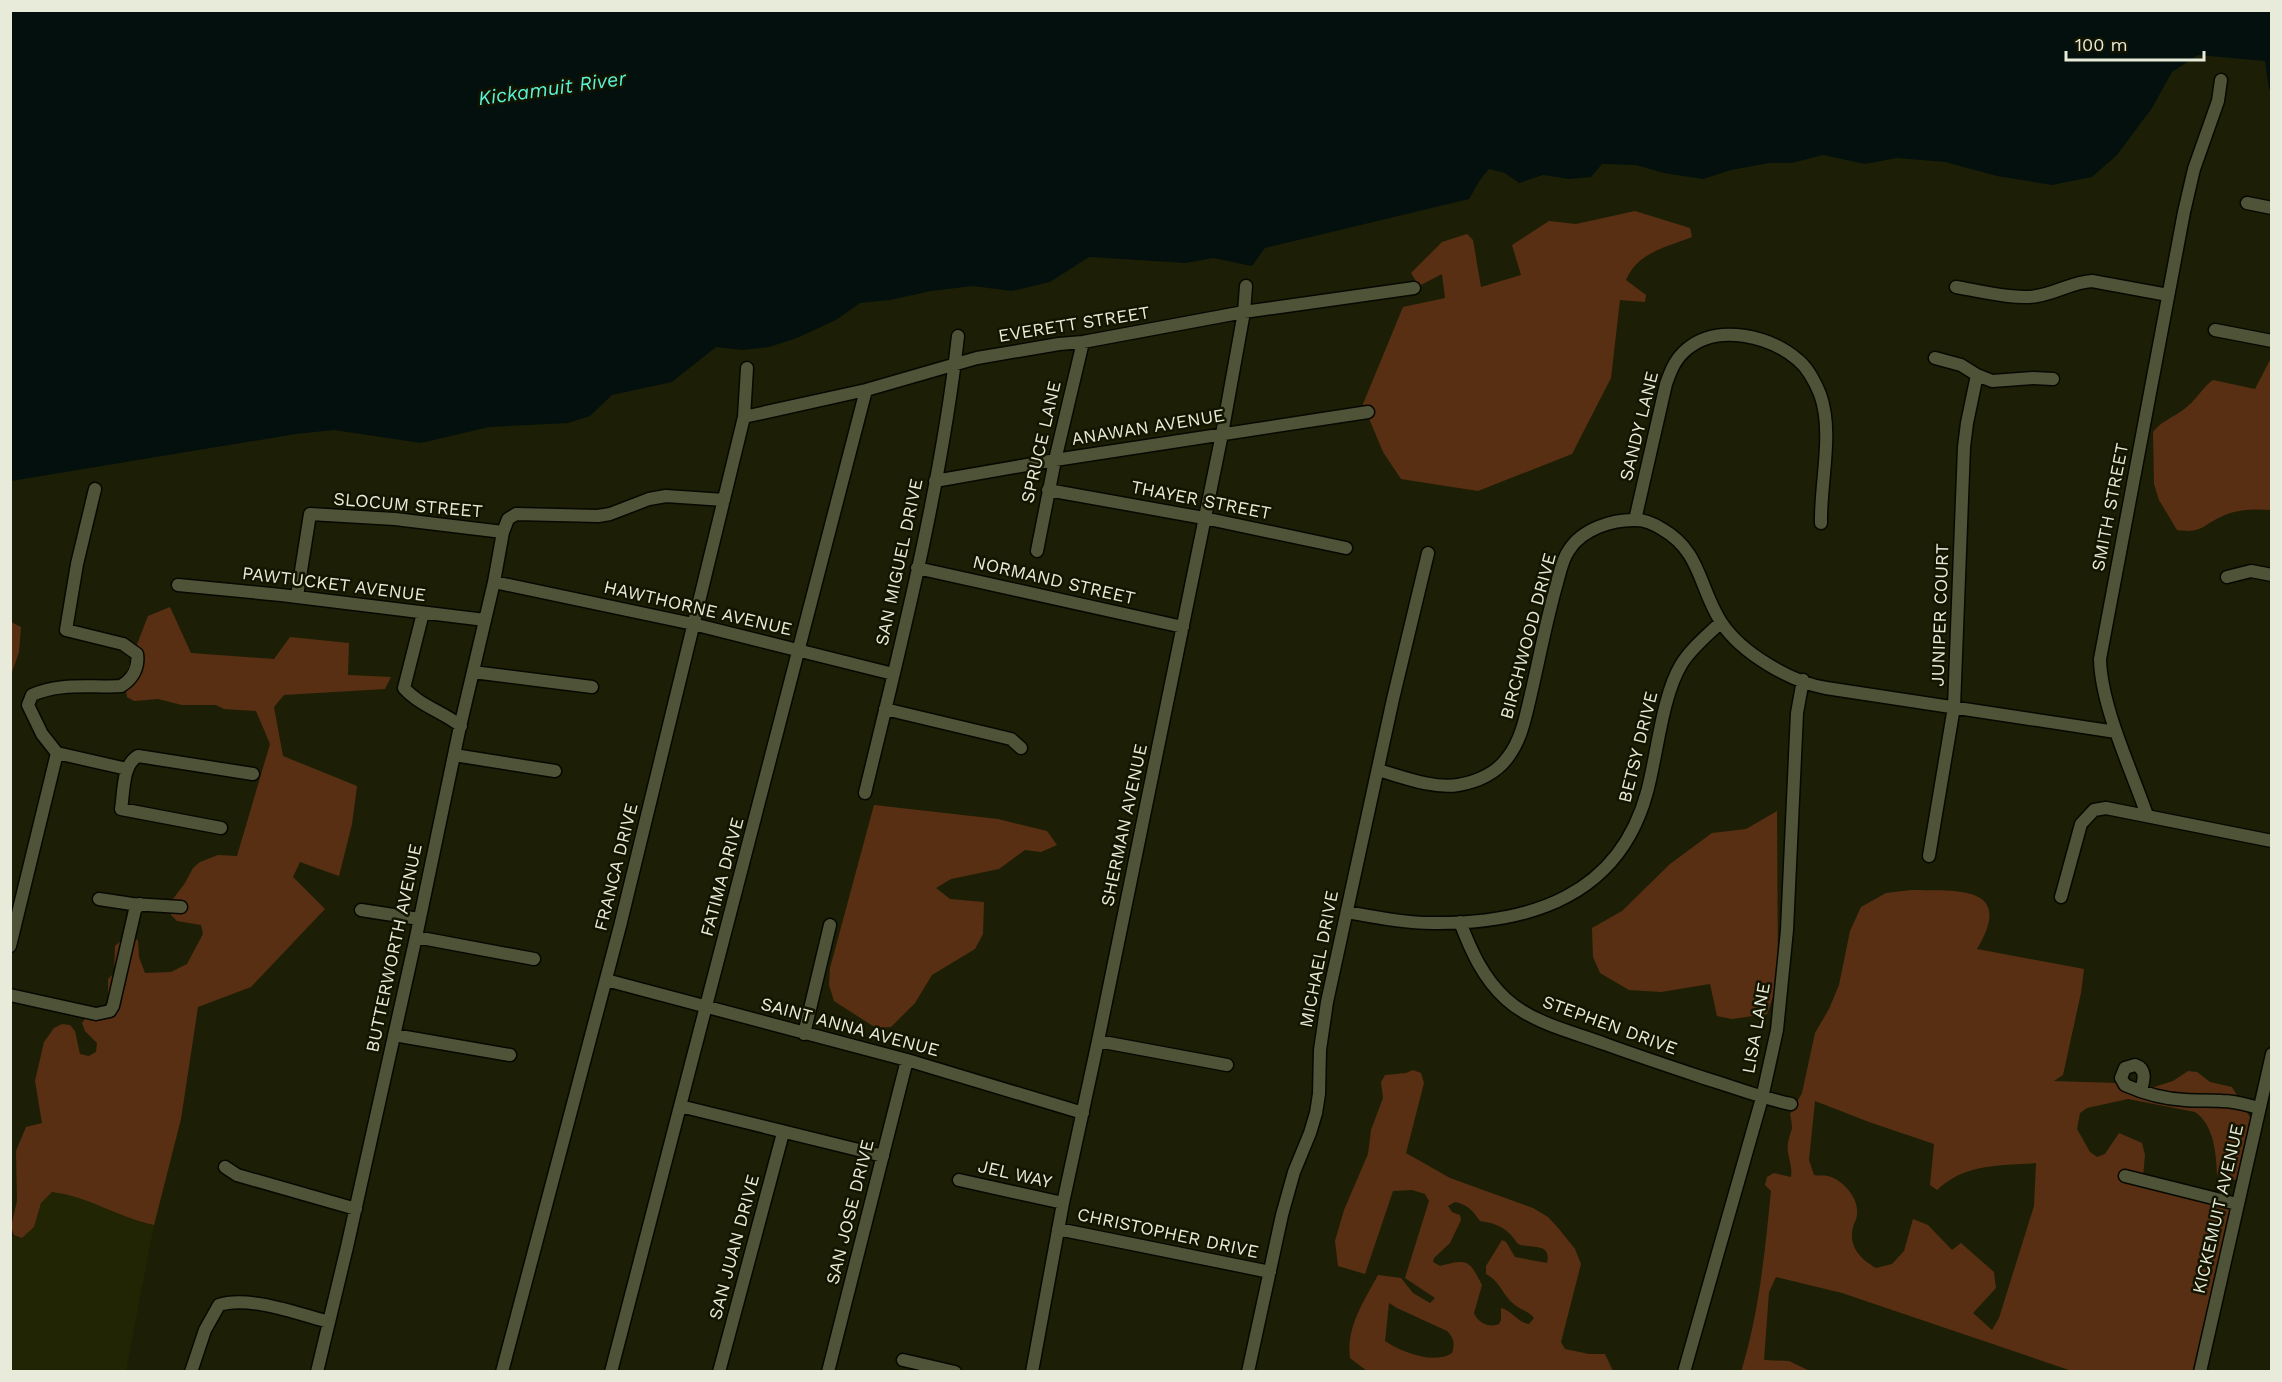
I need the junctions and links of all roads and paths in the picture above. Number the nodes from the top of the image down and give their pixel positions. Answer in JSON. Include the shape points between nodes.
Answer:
{"nodes":[{"id":1,"x":2221,"y":80,"type":"dead end"},
{"id":2,"x":2247,"y":203,"type":"dead end"},
{"id":3,"x":2271,"y":208,"type":"edge"},
{"id":4,"x":1246,"y":286,"type":"dead end"},
{"id":5,"x":1956,"y":287,"type":"dead end"},
{"id":6,"x":1414,"y":288,"type":"dead end"},
{"id":7,"x":2168,"y":295,"type":"junction"},
{"id":8,"x":1244,"y":312,"type":"junction"},
{"id":9,"x":2215,"y":330,"type":"dead end"},
{"id":10,"x":958,"y":336,"type":"dead end"},
{"id":11,"x":2271,"y":341,"type":"edge"},
{"id":12,"x":1083,"y":342,"type":"junction"},
{"id":13,"x":1935,"y":358,"type":"dead end"},
{"id":14,"x":955,"y":365,"type":"junction"},
{"id":15,"x":747,"y":368,"type":"dead end"},
{"id":16,"x":1977,"y":375,"type":"junction"},
{"id":17,"x":2053,"y":379,"type":"dead end"},
{"id":18,"x":866,"y":390,"type":"junction"},
{"id":19,"x":1368,"y":412,"type":"dead end"},
{"id":20,"x":744,"y":417,"type":"junction"},
{"id":21,"x":1222,"y":434,"type":"junction"},
{"id":22,"x":1055,"y":459,"type":"junction"},
{"id":23,"x":934,"y":481,"type":"junction"},
{"id":24,"x":95,"y":489,"type":"dead end"},
{"id":25,"x":1048,"y":490,"type":"junction"},
{"id":26,"x":724,"y":500,"type":"junction"},
{"id":27,"x":1204,"y":518,"type":"junction"},
{"id":28,"x":1635,"y":520,"type":"junction"},
{"id":29,"x":1821,"y":523,"type":"dead end"},
{"id":30,"x":503,"y":532,"type":"junction"},
{"id":31,"x":1346,"y":548,"type":"dead end"},
{"id":32,"x":1037,"y":551,"type":"dead end"},
{"id":33,"x":1428,"y":553,"type":"dead end"},
{"id":34,"x":917,"y":568,"type":"junction"},
{"id":35,"x":2271,"y":575,"type":"edge"},
{"id":36,"x":2227,"y":577,"type":"dead end"},
{"id":37,"x":494,"y":582,"type":"junction"},
{"id":38,"x":178,"y":585,"type":"dead end"},
{"id":39,"x":297,"y":596,"type":"junction"},
{"id":40,"x":423,"y":613,"type":"junction"},
{"id":41,"x":485,"y":620,"type":"junction"},
{"id":42,"x":1721,"y":622,"type":"junction"},
{"id":43,"x":693,"y":624,"type":"junction"},
{"id":44,"x":1183,"y":627,"type":"junction"},
{"id":45,"x":799,"y":650,"type":"junction"},
{"id":46,"x":473,"y":672,"type":"junction"},
{"id":47,"x":893,"y":674,"type":"junction"},
{"id":48,"x":1803,"y":680,"type":"junction"},
{"id":49,"x":592,"y":687,"type":"dead end"},
{"id":50,"x":1954,"y":707,"type":"junction"},
{"id":51,"x":885,"y":709,"type":"junction"},
{"id":52,"x":461,"y":726,"type":"junction"},
{"id":53,"x":2116,"y":732,"type":"junction"},
{"id":54,"x":1021,"y":748,"type":"dead end"},
{"id":55,"x":57,"y":753,"type":"junction"},
{"id":56,"x":454,"y":755,"type":"junction"},
{"id":57,"x":127,"y":769,"type":"junction"},
{"id":58,"x":1378,"y":770,"type":"junction"},
{"id":59,"x":555,"y":771,"type":"dead end"},
{"id":60,"x":253,"y":774,"type":"dead end"},
{"id":61,"x":865,"y":793,"type":"dead end"},
{"id":62,"x":2147,"y":815,"type":"junction"},
{"id":63,"x":221,"y":828,"type":"dead end"},
{"id":64,"x":2271,"y":840,"type":"edge"},
{"id":65,"x":1929,"y":856,"type":"dead end"},
{"id":66,"x":2061,"y":897,"type":"dead end"},
{"id":67,"x":99,"y":898,"type":"dead end"},
{"id":68,"x":140,"y":904,"type":"junction"},
{"id":69,"x":181,"y":907,"type":"dead end"},
{"id":70,"x":361,"y":910,"type":"dead end"},
{"id":71,"x":1347,"y":912,"type":"junction"},
{"id":72,"x":419,"y":919,"type":"junction"},
{"id":73,"x":1460,"y":922,"type":"junction"},
{"id":74,"x":830,"y":925,"type":"dead end"},
{"id":75,"x":416,"y":937,"type":"junction"},
{"id":76,"x":10,"y":946,"type":"edge"},
{"id":77,"x":534,"y":959,"type":"dead end"},
{"id":78,"x":606,"y":980,"type":"junction"},
{"id":79,"x":10,"y":995,"type":"edge"},
{"id":80,"x":706,"y":1007,"type":"junction"},
{"id":81,"x":804,"y":1034,"type":"junction"},
{"id":82,"x":394,"y":1035,"type":"junction"},
{"id":83,"x":1098,"y":1041,"type":"junction"},
{"id":84,"x":2271,"y":1054,"type":"edge"},
{"id":85,"x":510,"y":1055,"type":"dead end"},
{"id":86,"x":907,"y":1060,"type":"junction"},
{"id":87,"x":1227,"y":1065,"type":"dead end"},
{"id":88,"x":2141,"y":1090,"type":"dead end"},
{"id":89,"x":1762,"y":1098,"type":"junction"},
{"id":90,"x":1791,"y":1104,"type":"dead end"},
{"id":91,"x":680,"y":1106,"type":"junction"},
{"id":92,"x":2259,"y":1108,"type":"junction"},
{"id":93,"x":1083,"y":1113,"type":"junction"},
{"id":94,"x":783,"y":1133,"type":"junction"},
{"id":95,"x":883,"y":1156,"type":"junction"},
{"id":96,"x":225,"y":1167,"type":"dead end"},
{"id":97,"x":2125,"y":1176,"type":"dead end"},
{"id":98,"x":959,"y":1180,"type":"dead end"},
{"id":99,"x":1063,"y":1203,"type":"junction"},
{"id":100,"x":2237,"y":1204,"type":"junction"},
{"id":101,"x":356,"y":1209,"type":"junction"},
{"id":102,"x":1059,"y":1229,"type":"junction"},
{"id":103,"x":1270,"y":1272,"type":"junction"},
{"id":104,"x":329,"y":1322,"type":"junction"},
{"id":105,"x":903,"y":1360,"type":"dead end"},
{"id":106,"x":190,"y":1371,"type":"edge"},
{"id":107,"x":317,"y":1371,"type":"edge"},
{"id":108,"x":502,"y":1371,"type":"edge"},
{"id":109,"x":611,"y":1371,"type":"edge"},
{"id":110,"x":719,"y":1371,"type":"edge"},
{"id":111,"x":828,"y":1371,"type":"edge"},
{"id":112,"x":955,"y":1371,"type":"edge"},
{"id":113,"x":1032,"y":1371,"type":"edge"},
{"id":114,"x":1248,"y":1371,"type":"edge"},
{"id":115,"x":1684,"y":1371,"type":"edge"},
{"id":116,"x":2200,"y":1371,"type":"edge"}],
"edges":[{"from":1,"to":7,"type":"street","name":"SMITH STREET","via":[[2190,187]]},
{"from":2,"to":3,"type":"street"},
{"from":4,"to":8,"type":"street","name":"SHERMAN AVENUE"},
{"from":5,"to":7,"type":"street","via":[[2034,297],[2092,281]]},
{"from":6,"to":8,"type":"street","name":"EVERETT STREET"},
{"from":7,"to":53,"type":"street","name":"SMITH STREET","via":[[2100,658],[2101,678]]},
{"from":8,"to":12,"type":"street","name":"EVERETT STREET"},
{"from":8,"to":21,"type":"street","name":"SHERMAN AVENUE"},
{"from":9,"to":11,"type":"street"},
{"from":10,"to":14,"type":"street","name":"SAN MIGUEL DRIVE"},
{"from":12,"to":14,"type":"street","name":"EVERETT STREET"},
{"from":12,"to":22,"type":"street","name":"SPRUCE LANE"},
{"from":13,"to":16,"type":"street","via":[[1961,365]]},
{"from":14,"to":18,"type":"street","name":"EVERETT STREET"},
{"from":14,"to":23,"type":"street","name":"SAN MIGUEL DRIVE"},
{"from":15,"to":20,"type":"street","name":"FRANCA DRIVE"},
{"from":16,"to":17,"type":"street","via":[[1992,381]]},
{"from":16,"to":50,"type":"street","name":"JUNIPER COURT","via":[[1964,447]]},
{"from":18,"to":20,"type":"street","name":"EVERETT STREET"},
{"from":18,"to":45,"type":"street","name":"FATIMA DRIVE"},
{"from":19,"to":21,"type":"street","name":"ANAWAN AVENUE"},
{"from":20,"to":26,"type":"street","name":"FRANCA DRIVE"},
{"from":21,"to":22,"type":"street","name":"ANAWAN AVENUE"},
{"from":21,"to":27,"type":"street","name":"SHERMAN AVENUE"},
{"from":22,"to":23,"type":"street","name":"ANAWAN AVENUE"},
{"from":22,"to":25,"type":"street","name":"SPRUCE LANE"},
{"from":23,"to":34,"type":"street","name":"SAN MIGUEL DRIVE"},
{"from":24,"to":55,"type":"street","via":[[66,630],[123,644],[137,654],[138,661],[129,681],[121,686],[66,686],[32,695],[28,705],[42,734]]},
{"from":25,"to":27,"type":"street","name":"THAYER STREET"},
{"from":25,"to":32,"type":"street","name":"SPRUCE LANE"},
{"from":26,"to":30,"type":"street","via":[[666,496],[598,516],[516,513],[508,519]]},
{"from":26,"to":43,"type":"street","name":"FRANCA DRIVE"},
{"from":27,"to":31,"type":"street","name":"THAYER STREET"},
{"from":27,"to":44,"type":"street","name":"SHERMAN AVENUE"},
{"from":28,"to":29,"type":"street","name":"SANDY LANE","via":[[1674,364],[1698,342],[1735,335],[1779,347],[1805,367],[1816,386],[1826,432]]},
{"from":28,"to":42,"type":"street","name":"BIRCHWOOD DRIVE","via":[[1648,522],[1677,537],[1689,552]]},
{"from":28,"to":58,"type":"street","name":"BIRCHWOOD DRIVE","via":[[1606,523],[1570,548],[1561,565],[1521,732],[1502,764],[1491,774],[1458,785],[1425,782]]},
{"from":30,"to":37,"type":"street","name":"BUTTERWORTH AVENUE"},
{"from":30,"to":39,"type":"street","name":"SLOCUM STREET","via":[[310,514]]},
{"from":33,"to":58,"type":"street","name":"MICHAEL DRIVE"},
{"from":34,"to":44,"type":"street","name":"NORMAND STREET"},
{"from":34,"to":47,"type":"street","name":"SAN MIGUEL DRIVE"},
{"from":35,"to":36,"type":"street","via":[[2251,571]]},
{"from":37,"to":41,"type":"street","name":"BUTTERWORTH AVENUE"},
{"from":37,"to":43,"type":"street","name":"HAWTHORNE AVENUE"},
{"from":38,"to":39,"type":"street","name":"PAWTUCKET AVENUE"},
{"from":39,"to":40,"type":"street","name":"PAWTUCKET AVENUE"},
{"from":40,"to":41,"type":"street","name":"PAWTUCKET AVENUE"},
{"from":40,"to":52,"type":"street","via":[[405,688]]},
{"from":41,"to":46,"type":"street","name":"BUTTERWORTH AVENUE"},
{"from":42,"to":48,"type":"street","name":"BIRCHWOOD DRIVE","via":[[1752,652],[1791,677]]},
{"from":42,"to":73,"type":"street","name":"BETSY DRIVE","via":[[1680,666],[1669,694],[1637,820],[1603,870],[1584,887],[1547,906],[1502,918]]},
{"from":43,"to":45,"type":"street","name":"HAWTHORNE AVENUE"},
{"from":43,"to":78,"type":"street","name":"FRANCA DRIVE"},
{"from":44,"to":83,"type":"street","name":"SHERMAN AVENUE"},
{"from":45,"to":47,"type":"street","name":"HAWTHORNE AVENUE"},
{"from":45,"to":80,"type":"street","name":"FATIMA DRIVE"},
{"from":46,"to":49,"type":"street"},
{"from":46,"to":52,"type":"street","name":"BUTTERWORTH AVENUE"},
{"from":47,"to":51,"type":"street","name":"SAN MIGUEL DRIVE"},
{"from":48,"to":50,"type":"street","name":"BIRCHWOOD DRIVE","via":[[1813,686]]},
{"from":48,"to":89,"type":"street","name":"LISA LANE","via":[[1797,713],[1783,986]]},
{"from":50,"to":53,"type":"street","name":"BIRCHWOOD DRIVE"},
{"from":50,"to":65,"type":"street","name":"JUNIPER COURT"},
{"from":51,"to":54,"type":"street","via":[[1011,739]]},
{"from":51,"to":61,"type":"street","name":"SAN MIGUEL DRIVE"},
{"from":52,"to":56,"type":"street","name":"BUTTERWORTH AVENUE"},
{"from":53,"to":62,"type":"street","name":"SMITH STREET"},
{"from":55,"to":57,"type":"street"},
{"from":55,"to":76,"type":"street"},
{"from":56,"to":59,"type":"street"},
{"from":56,"to":72,"type":"street","name":"BUTTERWORTH AVENUE"},
{"from":57,"to":60,"type":"street","via":[[138,756]]},
{"from":57,"to":63,"type":"street","via":[[122,809]]},
{"from":58,"to":71,"type":"street","name":"MICHAEL DRIVE"},
{"from":62,"to":64,"type":"street"},
{"from":62,"to":66,"type":"street","via":[[2106,808],[2087,816],[2081,824]]},
{"from":67,"to":68,"type":"street"},
{"from":68,"to":69,"type":"street"},
{"from":68,"to":79,"type":"street","via":[[135,910],[110,1011],[96,1014]]},
{"from":70,"to":72,"type":"street"},
{"from":71,"to":73,"type":"street","name":"BETSY DRIVE","via":[[1403,921]]},
{"from":71,"to":103,"type":"street","name":"MICHAEL DRIVE","via":[[1321,1041],[1316,1113],[1288,1194]]},
{"from":72,"to":75,"type":"street","name":"BUTTERWORTH AVENUE"},
{"from":73,"to":89,"type":"street","name":"STEPHEN DRIVE","via":[[1487,978],[1525,1013]]},
{"from":74,"to":81,"type":"street"},
{"from":75,"to":77,"type":"street"},
{"from":75,"to":82,"type":"street","name":"BUTTERWORTH AVENUE"},
{"from":78,"to":80,"type":"street","name":"SAINT ANNA AVENUE"},
{"from":78,"to":108,"type":"street","name":"FRANCA DRIVE"},
{"from":80,"to":81,"type":"street","name":"SAINT ANNA AVENUE"},
{"from":80,"to":91,"type":"street","name":"FATIMA DRIVE"},
{"from":81,"to":86,"type":"street","name":"SAINT ANNA AVENUE"},
{"from":82,"to":85,"type":"street"},
{"from":82,"to":101,"type":"street","name":"BUTTERWORTH AVENUE"},
{"from":83,"to":87,"type":"street"},
{"from":83,"to":93,"type":"street","name":"SHERMAN AVENUE"},
{"from":84,"to":92,"type":"street","name":"KICKEMUIT AVENUE"},
{"from":86,"to":93,"type":"street","name":"SAINT ANNA AVENUE"},
{"from":86,"to":95,"type":"street","name":"SAN JOSE DRIVE"},
{"from":88,"to":92,"type":"street","via":[[2184,1100],[2224,1101]]},
{"from":89,"to":90,"type":"street","name":"STEPHEN DRIVE"},
{"from":89,"to":115,"type":"street","name":"LISA LANE"},
{"from":91,"to":94,"type":"street"},
{"from":91,"to":109,"type":"street","name":"FATIMA DRIVE"},
{"from":92,"to":100,"type":"street","name":"KICKEMUIT AVENUE"},
{"from":93,"to":99,"type":"street","name":"SHERMAN AVENUE"},
{"from":94,"to":95,"type":"street"},
{"from":94,"to":110,"type":"street","name":"SAN JUAN DRIVE"},
{"from":95,"to":111,"type":"street","name":"SAN JOSE DRIVE"},
{"from":96,"to":101,"type":"street","via":[[237,1175]]},
{"from":97,"to":100,"type":"street"},
{"from":98,"to":99,"type":"street","name":"JEL WAY"},
{"from":99,"to":102,"type":"street","name":"SHERMAN AVENUE"},
{"from":100,"to":116,"type":"street","name":"KICKEMUIT AVENUE"},
{"from":101,"to":104,"type":"street","name":"BUTTERWORTH AVENUE"},
{"from":102,"to":103,"type":"street","name":"CHRISTOPHER DRIVE"},
{"from":102,"to":113,"type":"street","name":"SHERMAN AVENUE"},
{"from":103,"to":114,"type":"street","name":"MICHAEL DRIVE"},
{"from":104,"to":106,"type":"street","via":[[265,1305],[219,1305],[205,1329]]},
{"from":104,"to":107,"type":"street","name":"BUTTERWORTH AVENUE"},
{"from":105,"to":112,"type":"street"}]}
